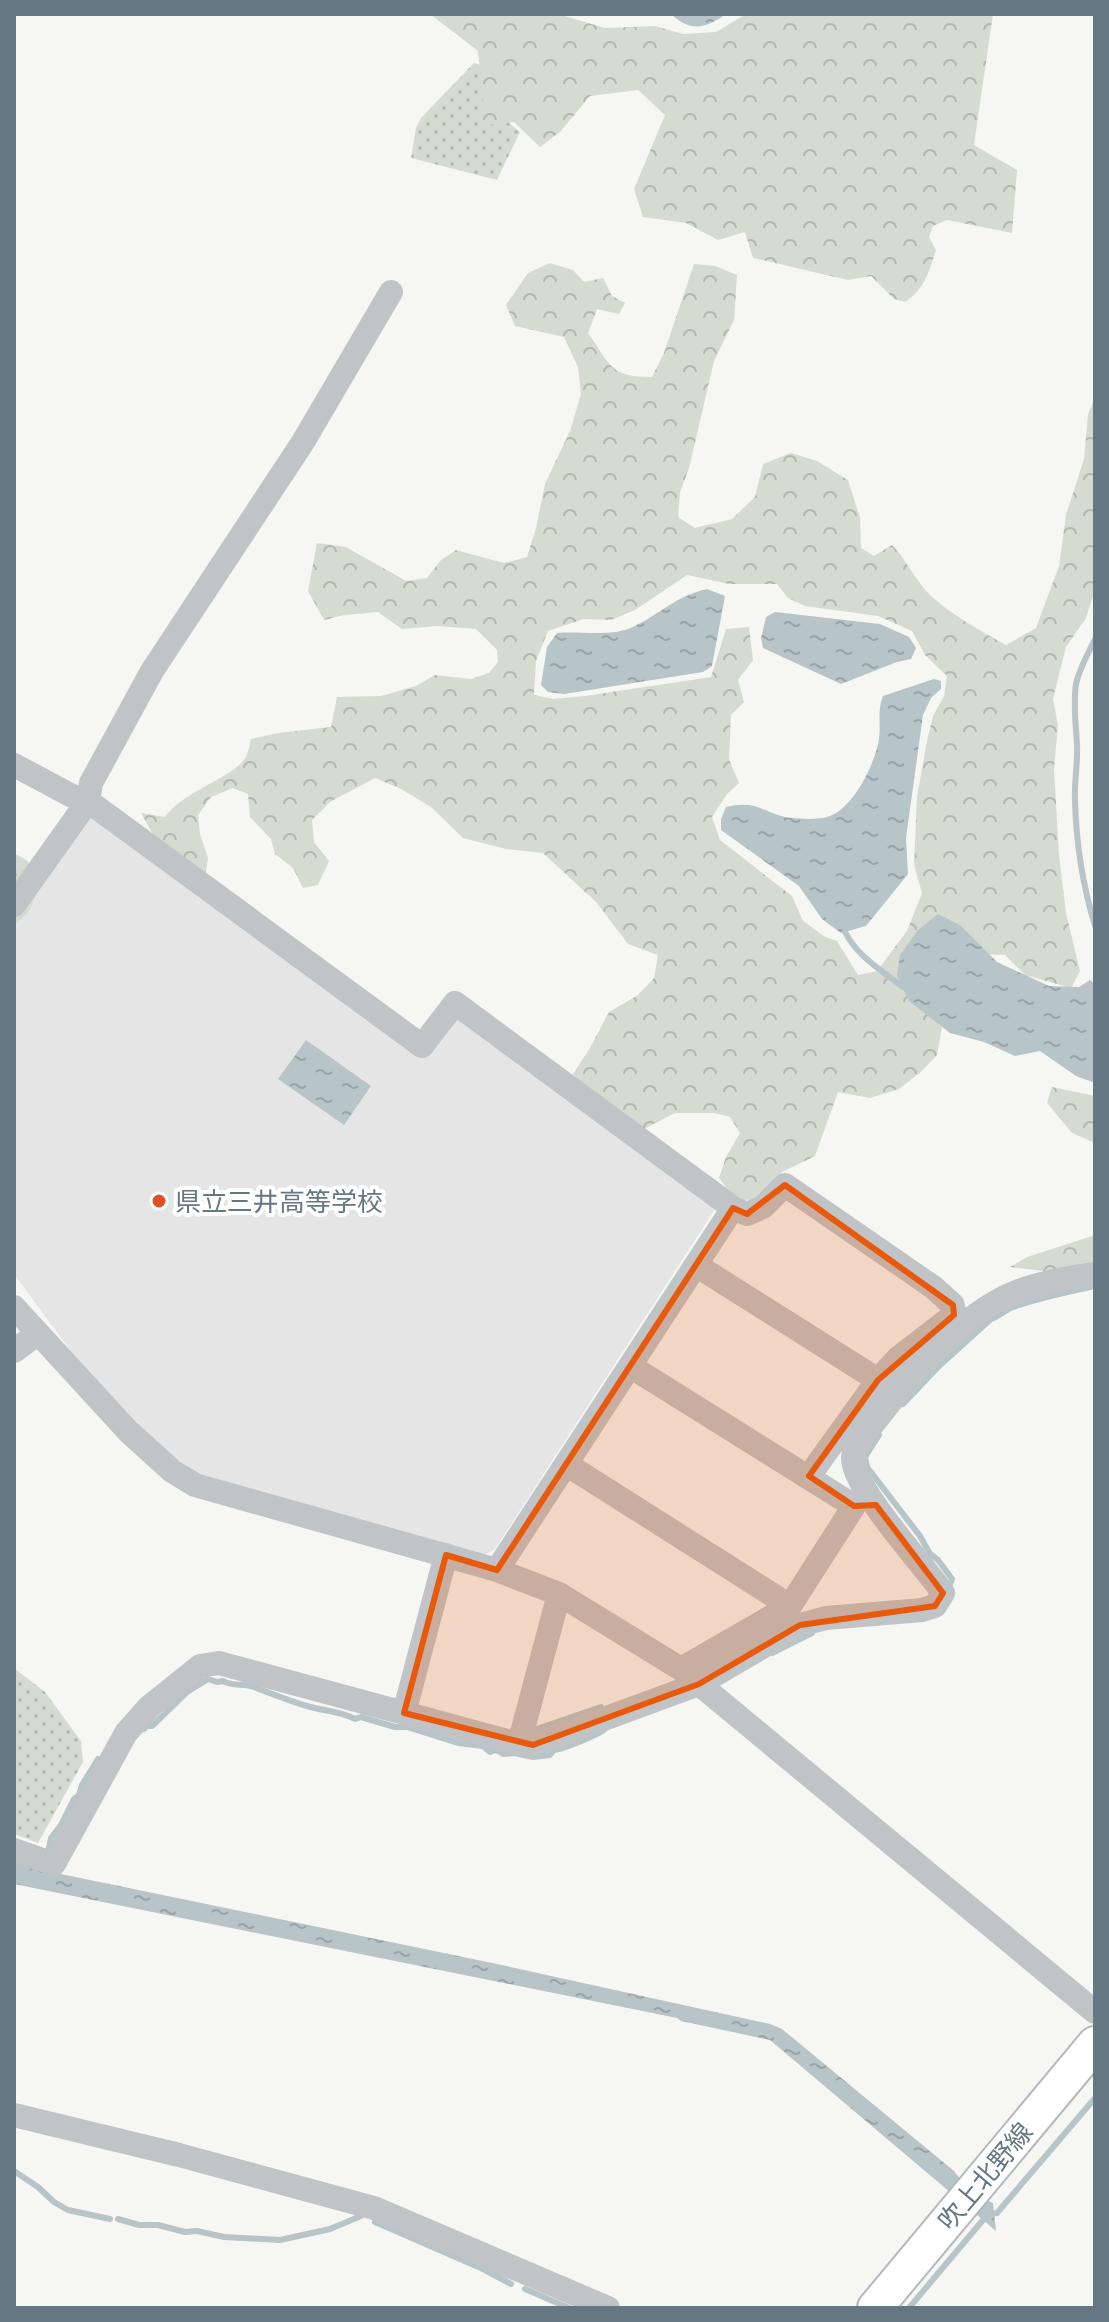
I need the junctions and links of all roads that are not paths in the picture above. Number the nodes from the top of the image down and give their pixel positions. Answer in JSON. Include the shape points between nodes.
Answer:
{"nodes":[{"id":1,"x":391,"y":292,"type":"dead end"},
{"id":2,"x":14,"y":765,"type":"edge"},
{"id":3,"x":88,"y":801,"type":"junction"},
{"id":4,"x":14,"y":905,"type":"edge"},
{"id":5,"x":733,"y":1208,"type":"junction"},
{"id":6,"x":696,"y":1265,"type":"junction"},
{"id":7,"x":1095,"y":1274,"type":"edge"},
{"id":8,"x":14,"y":1307,"type":"edge"},
{"id":9,"x":37,"y":1334,"type":"junction"},
{"id":10,"x":14,"y":1351,"type":"edge"},
{"id":11,"x":630,"y":1366,"type":"junction"},
{"id":12,"x":878,"y":1380,"type":"junction"},
{"id":13,"x":566,"y":1464,"type":"junction"},
{"id":14,"x":809,"y":1476,"type":"junction"},
{"id":15,"x":865,"y":1506,"type":"junction"},
{"id":16,"x":446,"y":1555,"type":"junction"},
{"id":17,"x":497,"y":1570,"type":"junction"},
{"id":18,"x":559,"y":1594,"type":"junction"},
{"id":19,"x":790,"y":1606,"type":"junction"},
{"id":20,"x":690,"y":1676,"type":"junction"},
{"id":21,"x":404,"y":1713,"type":"junction"},
{"id":22,"x":519,"y":1744,"type":"junction"},
{"id":23,"x":14,"y":1850,"type":"edge"},
{"id":24,"x":1095,"y":2012,"type":"edge"},
{"id":25,"x":1095,"y":2044,"type":"edge"},
{"id":26,"x":14,"y":2115,"type":"edge"},
{"id":27,"x":608,"y":2308,"type":"edge"},
{"id":28,"x":875,"y":2308,"type":"edge"}],
"edges":[{"from":1,"to":3,"type":"street","via":[[303,442],[152,671],[91,783]]},
{"from":2,"to":3,"type":"street"},
{"from":3,"to":4,"type":"street"},
{"from":3,"to":5,"type":"street","via":[[422,1046],[455,1003]]},
{"from":5,"to":6,"type":"street"},
{"from":5,"to":12,"type":"street","via":[[747,1214],[763,1207],[785,1185],[953,1305],[954,1315]]},
{"from":6,"to":11,"type":"street"},
{"from":6,"to":12,"type":"street"},
{"from":7,"to":15,"type":"street","via":[[1006,1296],[956,1332],[909,1377],[857,1445],[853,1457]]},
{"from":8,"to":9,"type":"street"},
{"from":9,"to":10,"type":"street"},
{"from":9,"to":16,"type":"street","via":[[128,1431],[195,1485]]},
{"from":11,"to":13,"type":"street"},
{"from":11,"to":14,"type":"street"},
{"from":12,"to":14,"type":"street"},
{"from":13,"to":17,"type":"street"},
{"from":13,"to":19,"type":"street"},
{"from":14,"to":15,"type":"street"},
{"from":15,"to":19,"type":"street"},
{"from":15,"to":20,"type":"street","via":[[943,1593],[935,1606],[800,1625]]},
{"from":16,"to":17,"type":"street"},
{"from":16,"to":21,"type":"street"},
{"from":17,"to":18,"type":"street"},
{"from":18,"to":20,"type":"street"},
{"from":18,"to":22,"type":"street"},
{"from":19,"to":20,"type":"street"},
{"from":20,"to":22,"type":"street","via":[[533,1745]]},
{"from":20,"to":24,"type":"street"},
{"from":21,"to":22,"type":"street"},
{"from":21,"to":23,"type":"street","via":[[219,1663],[200,1666],[126,1733],[54,1864]]},
{"from":25,"to":28,"type":"main road","name":"吹上北野線"},
{"from":26,"to":27,"type":"street","via":[[374,2208]]}]}
